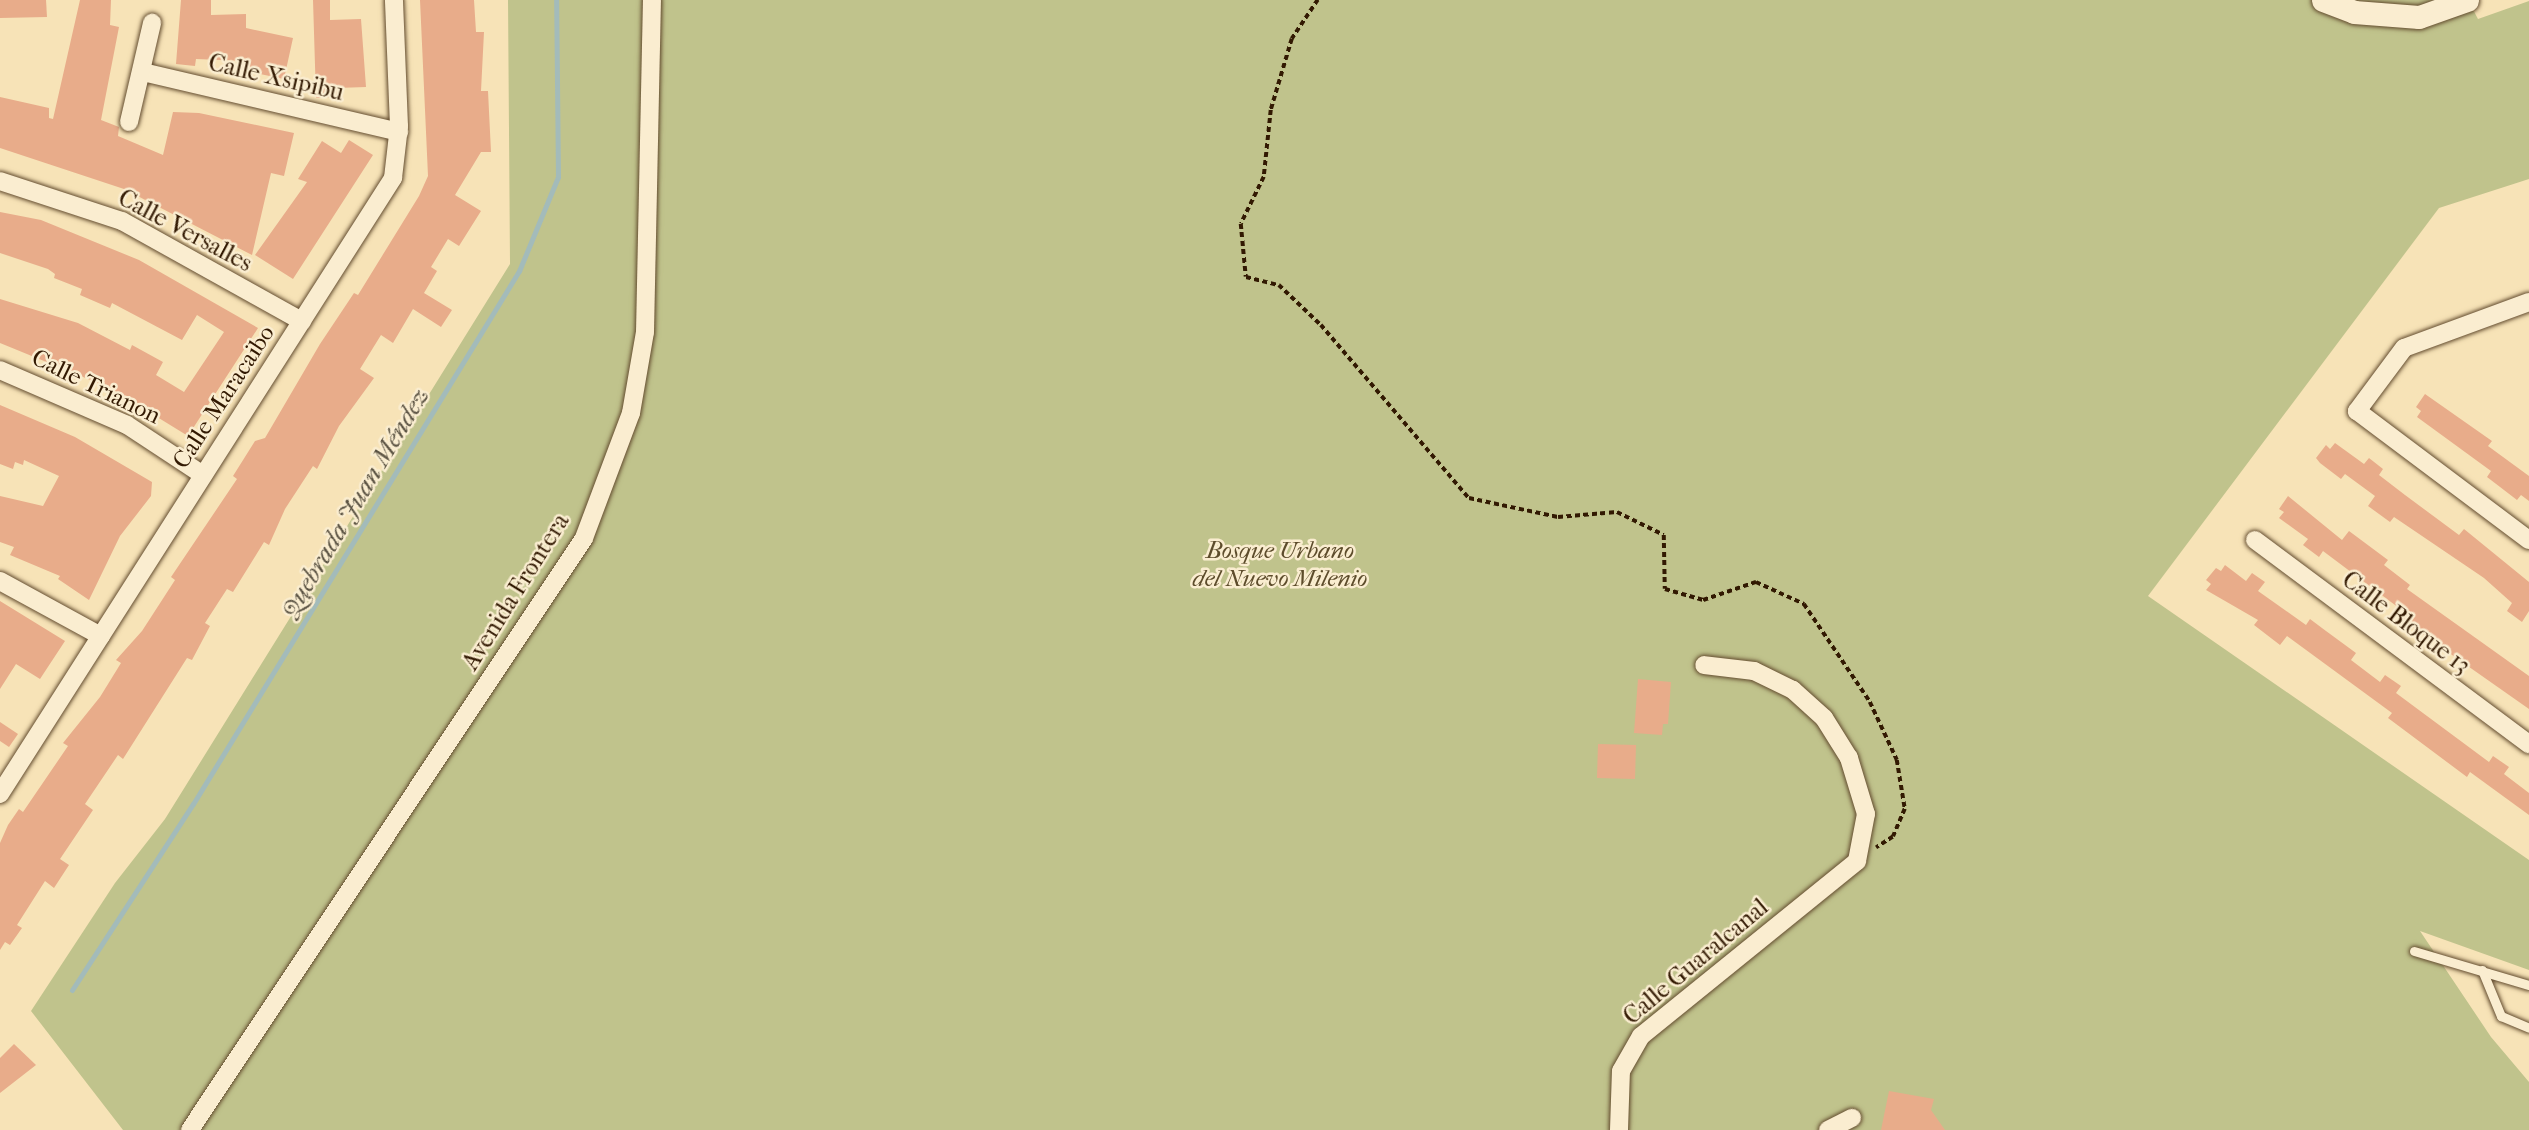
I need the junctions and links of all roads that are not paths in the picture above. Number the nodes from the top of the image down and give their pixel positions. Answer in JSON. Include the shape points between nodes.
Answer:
{"nodes":[{"id":1,"x":394,"y":0,"type":"edge"},
{"id":2,"x":652,"y":0,"type":"edge"},
{"id":3,"x":2323,"y":0,"type":"edge"},
{"id":4,"x":2467,"y":0,"type":"edge"},
{"id":5,"x":152,"y":23,"type":"dead end"},
{"id":6,"x":143,"y":72,"type":"junction"},
{"id":7,"x":129,"y":121,"type":"dead end"},
{"id":8,"x":399,"y":132,"type":"junction"},
{"id":9,"x":0,"y":181,"type":"edge"},
{"id":10,"x":2529,"y":302,"type":"edge"},
{"id":11,"x":302,"y":321,"type":"junction"},
{"id":12,"x":0,"y":370,"type":"edge"},
{"id":13,"x":203,"y":475,"type":"junction"},
{"id":14,"x":2255,"y":540,"type":"dead end"},
{"id":15,"x":2529,"y":540,"type":"edge"},
{"id":16,"x":0,"y":581,"type":"edge"},
{"id":17,"x":101,"y":636,"type":"junction"},
{"id":18,"x":1704,"y":665,"type":"dead end"},
{"id":19,"x":2529,"y":744,"type":"edge"},
{"id":20,"x":2,"y":788,"type":"edge"},
{"id":21,"x":2414,"y":951,"type":"dead end"},
{"id":22,"x":2482,"y":970,"type":"junction"},
{"id":23,"x":2529,"y":985,"type":"edge"},
{"id":24,"x":2529,"y":1028,"type":"edge"},
{"id":25,"x":1852,"y":1118,"type":"dead end"},
{"id":26,"x":190,"y":1130,"type":"edge"},
{"id":27,"x":1619,"y":1130,"type":"edge"},
{"id":28,"x":1828,"y":1130,"type":"edge"}],
"edges":[{"from":1,"to":8,"type":"street","name":"Calle Maracaibo"},
{"from":2,"to":26,"type":"street","name":"Avenida Frontera","via":[[645,332],[631,413],[584,538]]},
{"from":3,"to":4,"type":"street","via":[[2354,12],[2419,17]]},
{"from":5,"to":6,"type":"street"},
{"from":6,"to":7,"type":"street"},
{"from":6,"to":8,"type":"street","name":"Calle Xsipibu"},
{"from":8,"to":11,"type":"street","name":"Calle Maracaibo","via":[[393,178]]},
{"from":9,"to":11,"type":"street","name":"Calle Versalles","via":[[122,221]]},
{"from":10,"to":15,"type":"street","via":[[2404,348],[2357,411]]},
{"from":11,"to":13,"type":"street","name":"Calle Maracaibo"},
{"from":12,"to":13,"type":"street","name":"Calle Trianon","via":[[127,425]]},
{"from":13,"to":17,"type":"street","name":"Calle Maracaibo"},
{"from":14,"to":19,"type":"street","name":"Calle Bloque 13"},
{"from":16,"to":17,"type":"street"},
{"from":17,"to":20,"type":"street","name":"Calle Maracaibo"},
{"from":18,"to":27,"type":"street","name":"Calle Guaralcanal","via":[[1754,671],[1793,690],[1824,719],[1849,758],[1866,814],[1857,861],[1641,1036],[1621,1071]]},
{"from":21,"to":22,"type":"lane"},
{"from":22,"to":23,"type":"lane"},
{"from":22,"to":24,"type":"lane","via":[[2501,1016]]},
{"from":25,"to":28,"type":"street"}]}
